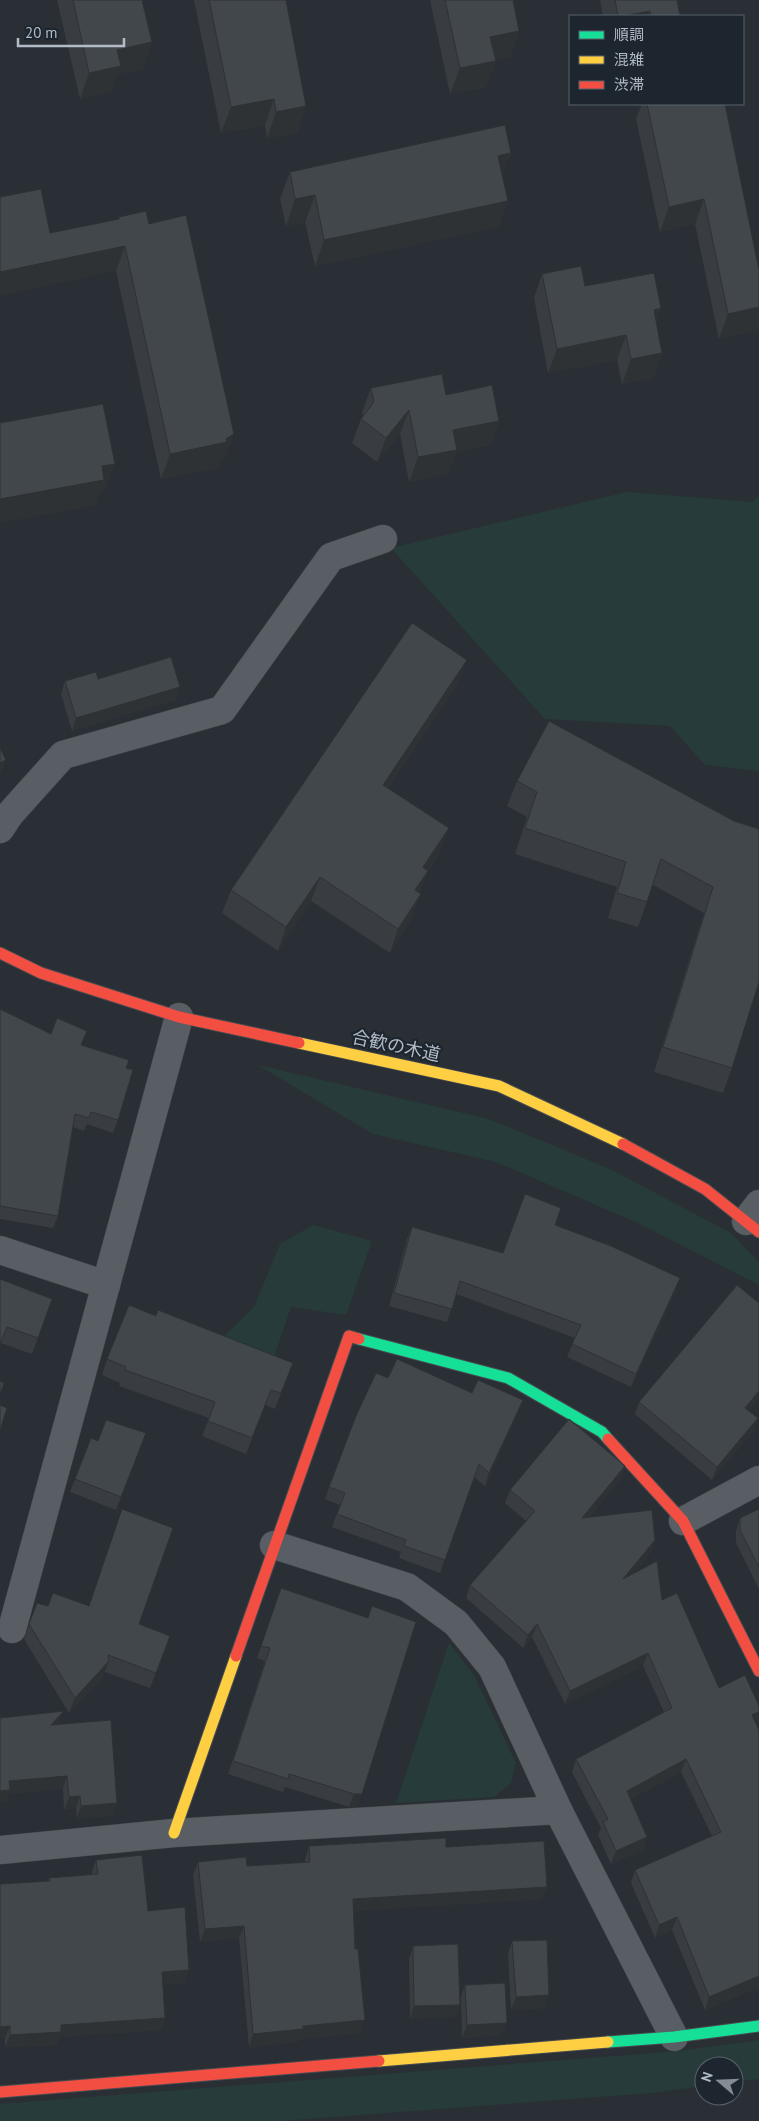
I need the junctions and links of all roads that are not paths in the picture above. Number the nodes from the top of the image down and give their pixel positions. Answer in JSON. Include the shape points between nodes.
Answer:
{"nodes":[{"id":1,"x":383,"y":539,"type":"dead end"},
{"id":2,"x":0,"y":829,"type":"edge"},
{"id":3,"x":0,"y":952,"type":"edge"},
{"id":4,"x":178,"y":1016,"type":"junction"},
{"id":5,"x":755,"y":1219,"type":"edge"},
{"id":6,"x":0,"y":1250,"type":"edge"},
{"id":7,"x":106,"y":1285,"type":"junction"},
{"id":8,"x":759,"y":1480,"type":"edge"},
{"id":9,"x":683,"y":1521,"type":"junction"},
{"id":10,"x":274,"y":1545,"type":"junction"},
{"id":11,"x":12,"y":1629,"type":"dead end"},
{"id":12,"x":759,"y":1671,"type":"edge"},
{"id":13,"x":558,"y":1810,"type":"junction"},
{"id":14,"x":174,"y":1833,"type":"junction"},
{"id":15,"x":0,"y":1850,"type":"edge"},
{"id":16,"x":759,"y":2026,"type":"edge"},
{"id":17,"x":674,"y":2037,"type":"junction"},
{"id":18,"x":0,"y":2092,"type":"edge"}],
"edges":[{"from":1,"to":2,"type":"street","via":[[331,557],[222,710],[63,755]]},
{"from":3,"to":4,"type":"street","name":"合歓の木道","via":[[41,973]]},
{"from":4,"to":5,"type":"street","name":"合歓の木道","via":[[499,1086],[620,1143]]},
{"from":4,"to":7,"type":"street"},
{"from":6,"to":7,"type":"street"},
{"from":7,"to":11,"type":"street"},
{"from":8,"to":9,"type":"street"},
{"from":9,"to":10,"type":"street","via":[[602,1432],[508,1378],[349,1336]]},
{"from":9,"to":12,"type":"street"},
{"from":10,"to":13,"type":"street","via":[[407,1587],[456,1623],[492,1667]]},
{"from":10,"to":14,"type":"street"},
{"from":13,"to":14,"type":"street"},
{"from":13,"to":17,"type":"street"},
{"from":14,"to":15,"type":"street"},
{"from":16,"to":17,"type":"street"},
{"from":17,"to":18,"type":"street"}]}
